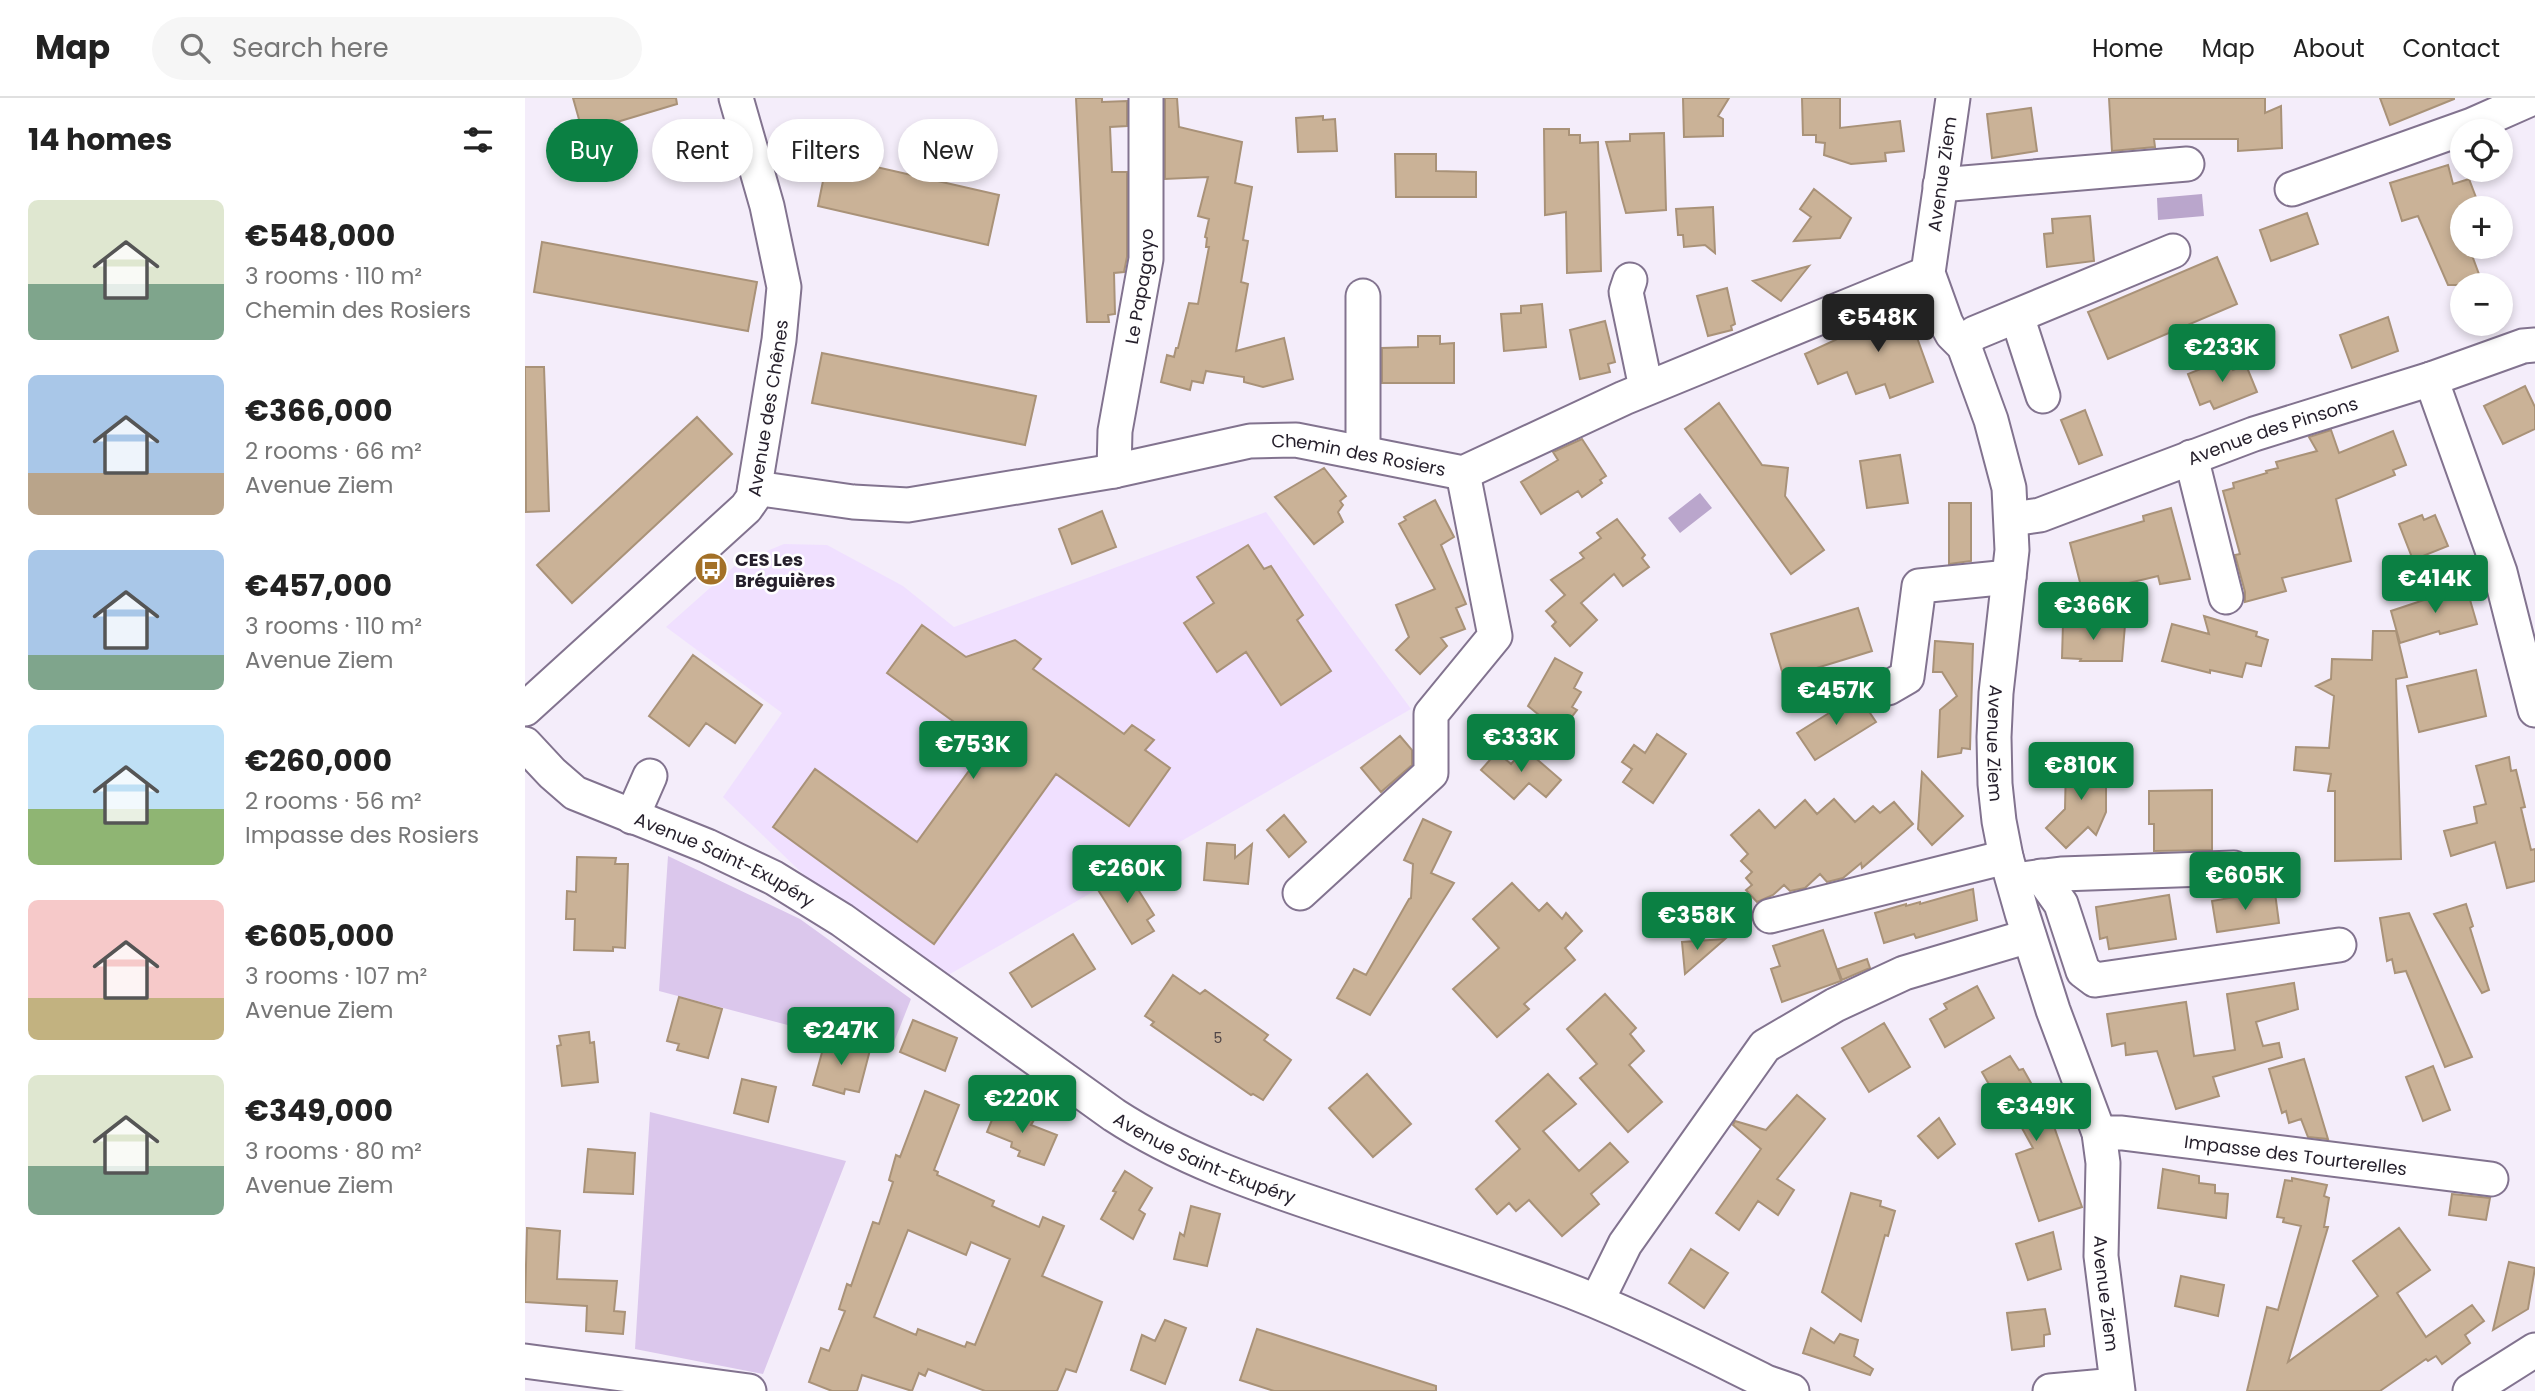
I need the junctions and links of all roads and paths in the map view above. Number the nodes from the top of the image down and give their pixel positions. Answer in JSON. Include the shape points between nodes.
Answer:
{"nodes":[{"id":1,"x":736,"y":98,"type":"edge"},
{"id":2,"x":1146,"y":98,"type":"edge"},
{"id":3,"x":1953,"y":98,"type":"edge"},
{"id":4,"x":2533,"y":98,"type":"edge"},
{"id":5,"x":2187,"y":164,"type":"dead end"},
{"id":6,"x":1940,"y":185,"type":"junction"},
{"id":7,"x":2292,"y":189,"type":"dead end"},
{"id":8,"x":2173,"y":251,"type":"dead end"},
{"id":9,"x":1928,"y":273,"type":"junction"},
{"id":10,"x":1630,"y":280,"type":"dead end"},
{"id":11,"x":1363,"y":296,"type":"dead end"},
{"id":12,"x":2017,"y":316,"type":"junction"},
{"id":13,"x":2535,"y":345,"type":"edge"},
{"id":14,"x":1963,"y":346,"type":"junction"},
{"id":15,"x":2431,"y":379,"type":"junction"},
{"id":16,"x":1646,"y":388,"type":"junction"},
{"id":17,"x":2043,"y":396,"type":"dead end"},
{"id":18,"x":1363,"y":453,"type":"junction"},
{"id":19,"x":2191,"y":457,"type":"junction"},
{"id":20,"x":1114,"y":471,"type":"junction"},
{"id":21,"x":1463,"y":473,"type":"junction"},
{"id":22,"x":755,"y":488,"type":"junction"},
{"id":23,"x":2012,"y":519,"type":"junction"},
{"id":24,"x":2009,"y":577,"type":"junction"},
{"id":25,"x":2226,"y":597,"type":"dead end"},
{"id":26,"x":1888,"y":688,"type":"dead end"},
{"id":27,"x":525,"y":709,"type":"edge"},
{"id":28,"x":2535,"y":710,"type":"edge"},
{"id":29,"x":525,"y":744,"type":"edge"},
{"id":30,"x":650,"y":776,"type":"dead end"},
{"id":31,"x":635,"y":818,"type":"junction"},
{"id":32,"x":2015,"y":864,"type":"junction"},
{"id":33,"x":1881,"y":868,"type":"dead end"},
{"id":34,"x":2234,"y":868,"type":"dead end"},
{"id":35,"x":1300,"y":893,"type":"dead end"},
{"id":36,"x":1770,"y":916,"type":"dead end"},
{"id":37,"x":2029,"y":936,"type":"junction"},
{"id":38,"x":2339,"y":945,"type":"dead end"},
{"id":39,"x":2099,"y":1133,"type":"junction"},
{"id":40,"x":2491,"y":1179,"type":"dead end"},
{"id":41,"x":1597,"y":1301,"type":"junction"},
{"id":42,"x":2535,"y":1350,"type":"edge"},
{"id":43,"x":525,"y":1362,"type":"edge"},
{"id":44,"x":2117,"y":1388,"type":"edge"},
{"id":45,"x":749,"y":1391,"type":"edge"},
{"id":46,"x":1792,"y":1391,"type":"edge"},
{"id":47,"x":2050,"y":1391,"type":"edge"},
{"id":48,"x":2470,"y":1391,"type":"edge"}],
"edges":[{"from":1,"to":22,"type":"street","name":"Avenue des Chênes","via":[[784,287]]},
{"from":2,"to":20,"type":"street","name":"Le Papagayo","via":[[1146,259],[1115,431]]},
{"from":3,"to":6,"type":"street","name":"Avenue Ziem"},
{"from":4,"to":7,"type":"street","via":[[2472,125]]},
{"from":5,"to":6,"type":"street"},
{"from":6,"to":9,"type":"street","name":"Avenue Ziem"},
{"from":8,"to":12,"type":"street"},
{"from":9,"to":14,"type":"street","name":"Avenue Ziem","via":[[1946,323]]},
{"from":9,"to":16,"type":"street","name":"Chemin des Rosiers"},
{"from":10,"to":16,"type":"street","via":[[1626,292]]},
{"from":11,"to":18,"type":"street"},
{"from":12,"to":14,"type":"street","via":[[1975,332]]},
{"from":12,"to":17,"type":"street"},
{"from":13,"to":15,"type":"street","name":"Avenue des Pinsons"},
{"from":14,"to":23,"type":"street","name":"Avenue Ziem","via":[[2004,463]]},
{"from":15,"to":19,"type":"street","name":"Avenue des Pinsons"},
{"from":15,"to":28,"type":"street","via":[[2500,572]]},
{"from":16,"to":21,"type":"street","name":"Chemin des Rosiers"},
{"from":18,"to":20,"type":"street","name":"Chemin des Rosiers","via":[[1296,440],[1249,441]]},
{"from":18,"to":21,"type":"street","name":"Chemin des Rosiers"},
{"from":19,"to":23,"type":"street","name":"Avenue des Pinsons","via":[[2040,515]]},
{"from":19,"to":25,"type":"street"},
{"from":20,"to":22,"type":"street","name":"Chemin des Rosiers","via":[[908,505]]},
{"from":21,"to":35,"type":"street","via":[[1495,636],[1431,714],[1431,773]]},
{"from":22,"to":27,"type":"street","name":"Avenue des Chênes","via":[[746,508]]},
{"from":23,"to":24,"type":"street","name":"Avenue Ziem"},
{"from":24,"to":26,"type":"street","via":[[1919,586],[1907,677]]},
{"from":24,"to":32,"type":"street","name":"Avenue Ziem","via":[[1994,737],[1995,784]]},
{"from":29,"to":31,"type":"street","name":"Avenue Saint-Exupéry","via":[[575,793]]},
{"from":30,"to":31,"type":"street"},
{"from":31,"to":41,"type":"street","name":"Avenue Saint-Exupéry","via":[[707,846],[813,901],[1114,1115],[1184,1155],[1259,1186]]},
{"from":32,"to":33,"type":"street","via":[[1940,852]]},
{"from":32,"to":34,"type":"street","via":[[2060,874]]},
{"from":32,"to":36,"type":"street"},
{"from":32,"to":37,"type":"street","name":"Avenue Ziem"},
{"from":32,"to":38,"type":"street","via":[[2060,904],[2083,971],[2095,979]]},
{"from":37,"to":39,"type":"street","name":"Avenue Ziem"},
{"from":37,"to":41,"type":"street","via":[[1904,974],[1835,1005],[1765,1046],[1625,1244]]},
{"from":39,"to":40,"type":"street","name":"Impasse des Tourterelles"},
{"from":39,"to":44,"type":"street","name":"Avenue Ziem","via":[[2103,1163],[2101,1256]]},
{"from":41,"to":46,"type":"street","name":"Avenue Saint-Exupéry"},
{"from":42,"to":48,"type":"street"},
{"from":43,"to":45,"type":"street"},
{"from":44,"to":47,"type":"street"}]}
